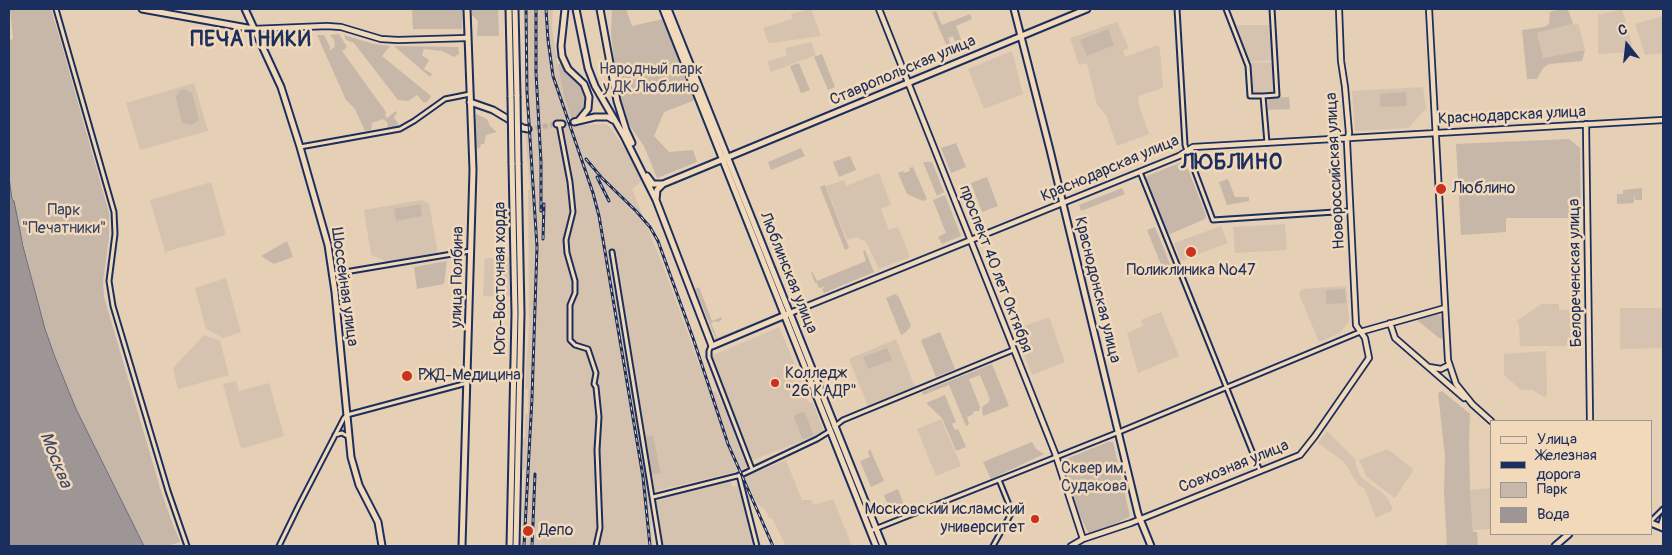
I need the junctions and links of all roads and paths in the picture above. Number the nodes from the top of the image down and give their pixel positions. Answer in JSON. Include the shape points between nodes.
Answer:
{"nodes":[{"id":1,"x":56,"y":9,"type":"edge"},
{"id":2,"x":142,"y":9,"type":"edge"},
{"id":3,"x":245,"y":9,"type":"edge"},
{"id":4,"x":467,"y":9,"type":"edge"},
{"id":5,"x":509,"y":9,"type":"edge"},
{"id":6,"x":515,"y":9,"type":"edge"},
{"id":7,"x":565,"y":9,"type":"edge"},
{"id":8,"x":576,"y":9,"type":"edge"},
{"id":9,"x":600,"y":9,"type":"edge"},
{"id":10,"x":663,"y":9,"type":"edge"},
{"id":11,"x":668,"y":9,"type":"edge"},
{"id":12,"x":879,"y":9,"type":"edge"},
{"id":13,"x":1014,"y":9,"type":"edge"},
{"id":14,"x":1088,"y":9,"type":"edge"},
{"id":15,"x":1177,"y":9,"type":"edge"},
{"id":16,"x":1226,"y":9,"type":"edge"},
{"id":17,"x":1272,"y":9,"type":"edge"},
{"id":18,"x":1338,"y":9,"type":"edge"},
{"id":19,"x":1429,"y":9,"type":"edge"},
{"id":20,"x":253,"y":29,"type":"junction"},
{"id":21,"x":1021,"y":35,"type":"junction"},
{"id":22,"x":467,"y":38,"type":"junction"},
{"id":23,"x":908,"y":82,"type":"junction"},
{"id":24,"x":470,"y":94,"type":"junction"},
{"id":25,"x":514,"y":96,"type":"junction"},
{"id":26,"x":1263,"y":96,"type":"junction"},
{"id":27,"x":470,"y":102,"type":"junction"},
{"id":28,"x":588,"y":109,"type":"junction"},
{"id":29,"x":595,"y":117,"type":"junction"},
{"id":30,"x":1663,"y":120,"type":"edge"},
{"id":31,"x":616,"y":123,"type":"junction"},
{"id":32,"x":559,"y":124,"type":"dead end"},
{"id":33,"x":1586,"y":124,"type":"junction"},
{"id":34,"x":526,"y":128,"type":"tunnel mouth"},
{"id":35,"x":1436,"y":132,"type":"junction"},
{"id":36,"x":1347,"y":138,"type":"junction"},
{"id":37,"x":1266,"y":143,"type":"junction"},
{"id":38,"x":300,"y":147,"type":"junction"},
{"id":39,"x":1186,"y":151,"type":"junction"},
{"id":40,"x":726,"y":159,"type":"junction"},
{"id":41,"x":1140,"y":172,"type":"junction"},
{"id":42,"x":663,"y":184,"type":"junction"},
{"id":43,"x":656,"y":200,"type":"junction"},
{"id":44,"x":1062,"y":203,"type":"junction"},
{"id":45,"x":1351,"y":211,"type":"junction"},
{"id":46,"x":970,"y":240,"type":"junction"},
{"id":47,"x":471,"y":251,"type":"junction"},
{"id":48,"x":612,"y":252,"type":"dead end"},
{"id":49,"x":332,"y":274,"type":"junction"},
{"id":50,"x":1445,"y":308,"type":"junction"},
{"id":51,"x":788,"y":314,"type":"junction"},
{"id":52,"x":1390,"y":323,"type":"junction"},
{"id":53,"x":1360,"y":332,"type":"junction"},
{"id":54,"x":712,"y":346,"type":"junction"},
{"id":55,"x":1013,"y":350,"type":"junction"},
{"id":56,"x":1449,"y":364,"type":"junction"},
{"id":57,"x":1428,"y":366,"type":"junction"},
{"id":58,"x":468,"y":383,"type":"junction"},
{"id":59,"x":1226,"y":387,"type":"junction"},
{"id":60,"x":1473,"y":405,"type":"junction"},
{"id":61,"x":347,"y":415,"type":"junction"},
{"id":62,"x":1490,"y":420,"type":"edge"},
{"id":63,"x":1590,"y":420,"type":"edge"},
{"id":64,"x":835,"y":426,"type":"junction"},
{"id":65,"x":831,"y":430,"type":"junction"},
{"id":66,"x":1119,"y":432,"type":"junction"},
{"id":67,"x":335,"y":435,"type":"junction"},
{"id":68,"x":349,"y":437,"type":"junction"},
{"id":69,"x":1056,"y":457,"type":"junction"},
{"id":70,"x":752,"y":469,"type":"junction"},
{"id":71,"x":1260,"y":471,"type":"junction"},
{"id":72,"x":739,"y":475,"type":"junction"},
{"id":73,"x":998,"y":480,"type":"junction"},
{"id":74,"x":653,"y":497,"type":"junction"},
{"id":75,"x":1663,"y":509,"type":"edge"},
{"id":76,"x":1663,"y":517,"type":"edge"},
{"id":77,"x":1140,"y":519,"type":"junction"},
{"id":78,"x":1652,"y":521,"type":"edge"},
{"id":79,"x":1662,"y":527,"type":"edge"},
{"id":80,"x":877,"y":530,"type":"junction"},
{"id":81,"x":870,"y":531,"type":"junction"},
{"id":82,"x":1567,"y":535,"type":"edge"},
{"id":83,"x":1084,"y":539,"type":"junction"},
{"id":84,"x":187,"y":546,"type":"edge"},
{"id":85,"x":279,"y":546,"type":"edge"},
{"id":86,"x":382,"y":546,"type":"edge"},
{"id":87,"x":462,"y":546,"type":"edge"},
{"id":88,"x":510,"y":546,"type":"edge"},
{"id":89,"x":516,"y":546,"type":"edge"},
{"id":90,"x":596,"y":546,"type":"edge"},
{"id":91,"x":660,"y":546,"type":"edge"},
{"id":92,"x":757,"y":546,"type":"edge"},
{"id":93,"x":876,"y":546,"type":"edge"},
{"id":94,"x":883,"y":546,"type":"edge"},
{"id":95,"x":993,"y":546,"type":"edge"},
{"id":96,"x":1071,"y":546,"type":"edge"},
{"id":97,"x":1151,"y":546,"type":"edge"},
{"id":98,"x":1555,"y":546,"type":"edge"}],
"edges":[{"from":1,"to":84,"type":"street","via":[[114,212],[115,234],[109,281],[113,306]]},
{"from":2,"to":20,"type":"main road"},
{"from":3,"to":20,"type":"main road","name":"Шоссейная улица"},
{"from":4,"to":22,"type":"main road","name":"улица Полбина"},
{"from":5,"to":25,"type":"main road","name":"Юго-Восточная хорда"},
{"from":6,"to":25,"type":"main road","name":"Юго-Восточная хорда"},
{"from":7,"to":28,"type":"main road","via":[[562,56],[568,69],[588,90]]},
{"from":8,"to":31,"type":"main road","via":[[588,68]]},
{"from":9,"to":42,"type":"main road","via":[[617,101],[626,130],[649,180],[653,184]]},
{"from":10,"to":40,"type":"main road","name":"Люблинская улица"},
{"from":11,"to":40,"type":"main road","name":"Люблинская улица"},
{"from":12,"to":23,"type":"street","name":"проспект 40 лет Октября"},
{"from":13,"to":21,"type":"main road","name":"Краснодонская улица"},
{"from":14,"to":21,"type":"main road","name":"Ставропольская улица"},
{"from":15,"to":39,"type":"street"},
{"from":16,"to":26,"type":"street","via":[[1248,66],[1250,96]]},
{"from":17,"to":26,"type":"street","via":[[1277,95]]},
{"from":18,"to":36,"type":"street","name":"Новороссийская улица","via":[[1340,61],[1348,116]]},
{"from":19,"to":35,"type":"street"},
{"from":20,"to":22,"type":"street","via":[[327,26],[381,39]]},
{"from":20,"to":38,"type":"main road","name":"Шоссейная улица","via":[[281,87]]},
{"from":21,"to":23,"type":"main road","name":"Ставропольская улица"},
{"from":21,"to":44,"type":"main road","name":"Краснодонская улица"},
{"from":22,"to":24,"type":"main road","name":"улица Полбина"},
{"from":23,"to":40,"type":"main road","name":"Ставропольская улица"},
{"from":23,"to":46,"type":"street","name":"проспект 40 лет Октября"},
{"from":24,"to":27,"type":"main road","name":"улица Полбина"},
{"from":24,"to":38,"type":"street","via":[[445,99],[400,129]]},
{"from":25,"to":88,"type":"main road","name":"Юго-Восточная хорда","bridge":true,"via":[[515,314]]},
{"from":25,"to":89,"type":"main road","name":"Юго-Восточная хорда","bridge":true,"via":[[521,313]]},
{"from":26,"to":37,"type":"street"},
{"from":27,"to":34,"type":"main road"},
{"from":27,"to":47,"type":"main road","name":"улица Полбина","via":[[473,170]]},
{"from":28,"to":29,"type":"street","via":[[589,114]]},
{"from":28,"to":29,"type":"main road","via":[[577,121]]},
{"from":29,"to":31,"type":"main road","via":[[608,117]]},
{"from":30,"to":33,"type":"street","name":"Краснодарская улица"},
{"from":31,"to":43,"type":"main road"},
{"from":32,"to":90,"type":"street","via":[[573,212],[566,240],[575,281],[570,305],[570,340],[588,350],[596,373],[600,528]]},
{"from":33,"to":35,"type":"street","name":"Краснодарская улица"},
{"from":33,"to":63,"type":"street","name":"Белореченская улица"},
{"from":35,"to":36,"type":"street","name":"Краснодарская улица"},
{"from":35,"to":50,"type":"street"},
{"from":36,"to":37,"type":"street","name":"Краснодарская улица"},
{"from":36,"to":45,"type":"street","name":"Новороссийская улица"},
{"from":37,"to":39,"type":"street","name":"Краснодарская улица","via":[[1198,146]]},
{"from":38,"to":49,"type":"main road","name":"Шоссейная улица","via":[[328,246]]},
{"from":39,"to":41,"type":"street","name":"Краснодарская улица"},
{"from":39,"to":45,"type":"street","via":[[1213,220]]},
{"from":40,"to":42,"type":"main road","name":"Ставропольская улица"},
{"from":40,"to":51,"type":"main road","name":"Люблинская улица"},
{"from":41,"to":44,"type":"street","name":"Краснодарская улица"},
{"from":41,"to":59,"type":"street"},
{"from":42,"to":43,"type":"main road","via":[[656,190]]},
{"from":43,"to":54,"type":"main road"},
{"from":44,"to":46,"type":"street","name":"Краснодарская улица"},
{"from":44,"to":66,"type":"main road","name":"Краснодонская улица"},
{"from":45,"to":53,"type":"street","name":"Новороссийская улица","via":[[1356,325]]},
{"from":46,"to":51,"type":"street","name":"Краснодарская улица"},
{"from":46,"to":55,"type":"street","name":"проспект 40 лет Октября"},
{"from":47,"to":49,"type":"street"},
{"from":47,"to":58,"type":"main road","name":"улица Полбина"},
{"from":48,"to":74,"type":"street"},
{"from":49,"to":61,"type":"main road","name":"Шоссейная улица"},
{"from":50,"to":52,"type":"street"},
{"from":50,"to":56,"type":"street"},
{"from":51,"to":54,"type":"main road","name":"Краснодарская улица"},
{"from":51,"to":64,"type":"main road","name":"Люблинская улица"},
{"from":51,"to":65,"type":"main road","name":"Люблинская улица"},
{"from":52,"to":53,"type":"street"},
{"from":52,"to":57,"type":"street","via":[[1395,338]]},
{"from":53,"to":59,"type":"street"},
{"from":53,"to":71,"type":"street","name":"Совхозная улица","via":[[1365,338],[1370,358],[1315,436],[1300,455]]},
{"from":54,"to":70,"type":"street","via":[[709,357]]},
{"from":55,"to":64,"type":"street"},
{"from":55,"to":69,"type":"street","name":"проспект 40 лет Октября"},
{"from":56,"to":57,"type":"street","via":[[1441,369]]},
{"from":56,"to":60,"type":"street","via":[[1456,384]]},
{"from":57,"to":60,"type":"street"},
{"from":58,"to":61,"type":"street"},
{"from":58,"to":87,"type":"main road","name":"улица Полбина"},
{"from":59,"to":66,"type":"street"},
{"from":59,"to":71,"type":"street"},
{"from":60,"to":62,"type":"street"},
{"from":61,"to":67,"type":"street"},
{"from":61,"to":68,"type":"main road","name":"Шоссейная улица"},
{"from":64,"to":65,"type":"street"},
{"from":64,"to":80,"type":"main road","name":"Люблинская улица"},
{"from":65,"to":70,"type":"street"},
{"from":65,"to":81,"type":"main road","name":"Люблинская улица"},
{"from":66,"to":69,"type":"street"},
{"from":66,"to":77,"type":"main road","name":"Краснодонская улица"},
{"from":67,"to":68,"type":"street","via":[[342,433]]},
{"from":67,"to":85,"type":"street"},
{"from":68,"to":86,"type":"main road","name":"Шоссейная улица","via":[[354,470],[378,522]]},
{"from":69,"to":73,"type":"street"},
{"from":69,"to":83,"type":"street","name":"проспект 40 лет Октября"},
{"from":70,"to":72,"type":"street"},
{"from":71,"to":77,"type":"street","name":"Совхозная улица"},
{"from":72,"to":74,"type":"street"},
{"from":72,"to":92,"type":"street"},
{"from":73,"to":80,"type":"street"},
{"from":73,"to":95,"type":"street","via":[[1012,512]]},
{"from":74,"to":91,"type":"street"},
{"from":75,"to":78,"type":"street"},
{"from":76,"to":79,"type":"street"},
{"from":77,"to":83,"type":"street","name":"Совхозная улица"},
{"from":77,"to":97,"type":"main road","name":"Краснодонская улица"},
{"from":80,"to":81,"type":"street"},
{"from":80,"to":94,"type":"main road","name":"Люблинская улица"},
{"from":81,"to":93,"type":"main road","name":"Люблинская улица"},
{"from":82,"to":98,"type":"main road"},
{"from":83,"to":96,"type":"street","name":"Совхозная улица"}]}
